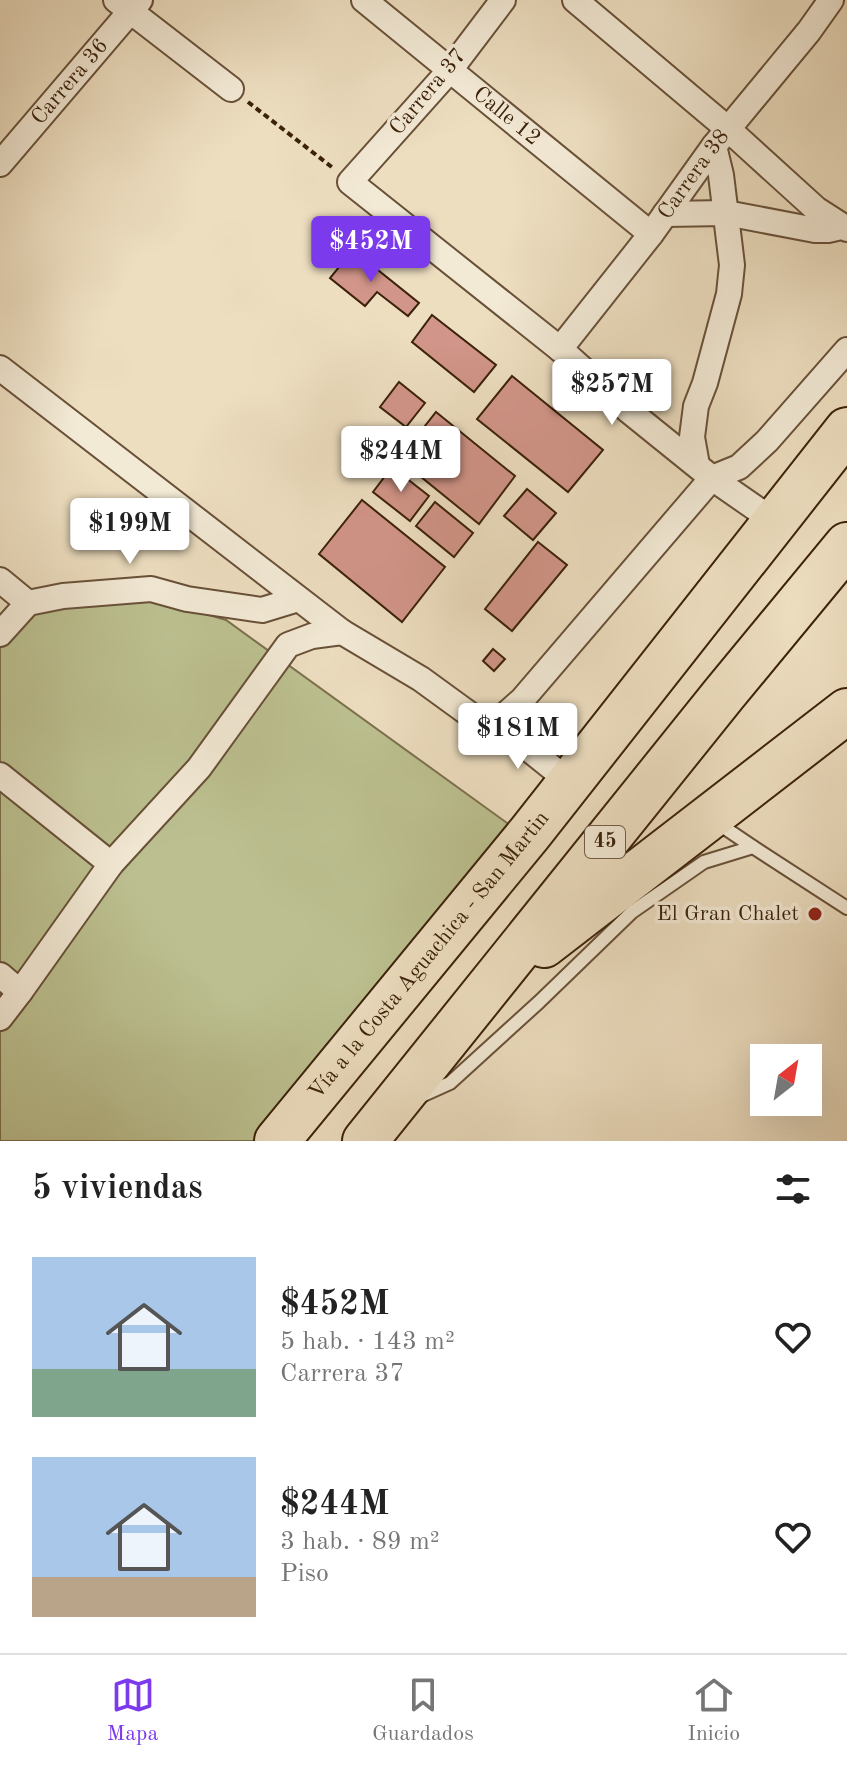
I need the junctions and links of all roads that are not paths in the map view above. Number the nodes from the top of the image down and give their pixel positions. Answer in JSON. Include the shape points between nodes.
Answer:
{"nodes":[{"id":1,"x":364,"y":0,"type":"edge"},
{"id":2,"x":503,"y":0,"type":"edge"},
{"id":3,"x":575,"y":0,"type":"edge"},
{"id":4,"x":831,"y":0,"type":"edge"},
{"id":5,"x":129,"y":4,"type":"edge"},
{"id":6,"x":450,"y":70,"type":"junction"},
{"id":7,"x":231,"y":89,"type":"road end"},
{"id":8,"x":721,"y":138,"type":"junction"},
{"id":9,"x":0,"y":164,"type":"edge"},
{"id":10,"x":726,"y":213,"type":"junction"},
{"id":11,"x":658,"y":224,"type":"junction"},
{"id":12,"x":844,"y":228,"type":"edge"},
{"id":13,"x":560,"y":349,"type":"junction"},
{"id":14,"x":847,"y":350,"type":"edge"},
{"id":15,"x":0,"y":368,"type":"edge"},
{"id":16,"x":847,"y":430,"type":"edge"},
{"id":17,"x":705,"y":471,"type":"junction"},
{"id":18,"x":774,"y":521,"type":"junction"},
{"id":19,"x":847,"y":545,"type":"edge"},
{"id":20,"x":0,"y":580,"type":"edge"},
{"id":21,"x":298,"y":599,"type":"junction"},
{"id":22,"x":28,"y":603,"type":"junction"},
{"id":23,"x":342,"y":632,"type":"junction"},
{"id":24,"x":0,"y":634,"type":"edge"},
{"id":25,"x":847,"y":711,"type":"edge"},
{"id":26,"x":496,"y":723,"type":"junction"},
{"id":27,"x":0,"y":775,"type":"edge"},
{"id":28,"x":570,"y":782,"type":"junction"},
{"id":29,"x":709,"y":817,"type":"junction"},
{"id":30,"x":753,"y":847,"type":"junction"},
{"id":31,"x":111,"y":864,"type":"junction"},
{"id":32,"x":847,"y":908,"type":"edge"},
{"id":33,"x":0,"y":975,"type":"edge"},
{"id":34,"x":20,"y":992,"type":"junction"},
{"id":35,"x":470,"y":1010,"type":"junction"},
{"id":36,"x":0,"y":1018,"type":"edge"},
{"id":37,"x":378,"y":1126,"type":"edge"},
{"id":38,"x":277,"y":1141,"type":"edge"}],
"edges":[{"from":1,"to":6,"type":"street","name":"Calle 12"},
{"from":2,"to":6,"type":"street","name":"Carrera 37"},
{"from":3,"to":8,"type":"street"},
{"from":4,"to":8,"type":"street","name":"Carrera 38"},
{"from":5,"to":7,"type":"street"},
{"from":5,"to":9,"type":"street","name":"Carrera 36"},
{"from":6,"to":11,"type":"street","name":"Calle 12"},
{"from":6,"to":13,"type":"street","name":"Carrera 37","via":[[350,182]]},
{"from":8,"to":10,"type":"street"},
{"from":8,"to":11,"type":"street","name":"Carrera 38"},
{"from":8,"to":12,"type":"street"},
{"from":10,"to":11,"type":"street"},
{"from":10,"to":12,"type":"street","via":[[815,230]]},
{"from":10,"to":17,"type":"street","via":[[732,265],[729,294],[692,437]]},
{"from":11,"to":13,"type":"street","name":"Carrera 38"},
{"from":13,"to":17,"type":"street"},
{"from":14,"to":17,"type":"street","via":[[739,467]]},
{"from":15,"to":21,"type":"street"},
{"from":16,"to":18,"type":"highway","name":"Vía a la Costa Aguachica - San Martin"},
{"from":17,"to":18,"type":"street"},
{"from":17,"to":26,"type":"street","via":[[522,700]]},
{"from":18,"to":28,"type":"highway","name":"Vía a la Costa Aguachica - San Martin"},
{"from":19,"to":35,"type":"highway","number":"45"},
{"from":20,"to":22,"type":"street"},
{"from":21,"to":22,"type":"street","via":[[262,610],[151,589]]},
{"from":21,"to":23,"type":"street"},
{"from":22,"to":24,"type":"street"},
{"from":23,"to":26,"type":"street","via":[[476,719]]},
{"from":23,"to":31,"type":"street","via":[[288,645],[199,768]]},
{"from":25,"to":29,"type":"highway"},
{"from":26,"to":28,"type":"street"},
{"from":27,"to":31,"type":"street"},
{"from":28,"to":38,"type":"highway","name":"Vía a la Costa Aguachica - San Martin"},
{"from":29,"to":30,"type":"lane"},
{"from":29,"to":35,"type":"highway","via":[[556,934]]},
{"from":30,"to":32,"type":"lane"},
{"from":30,"to":37,"type":"lane","via":[[704,862],[632,912],[450,1083]]},
{"from":31,"to":34,"type":"street"},
{"from":33,"to":34,"type":"street"},
{"from":34,"to":36,"type":"street"},
{"from":35,"to":37,"type":"highway","number":"45"}]}
